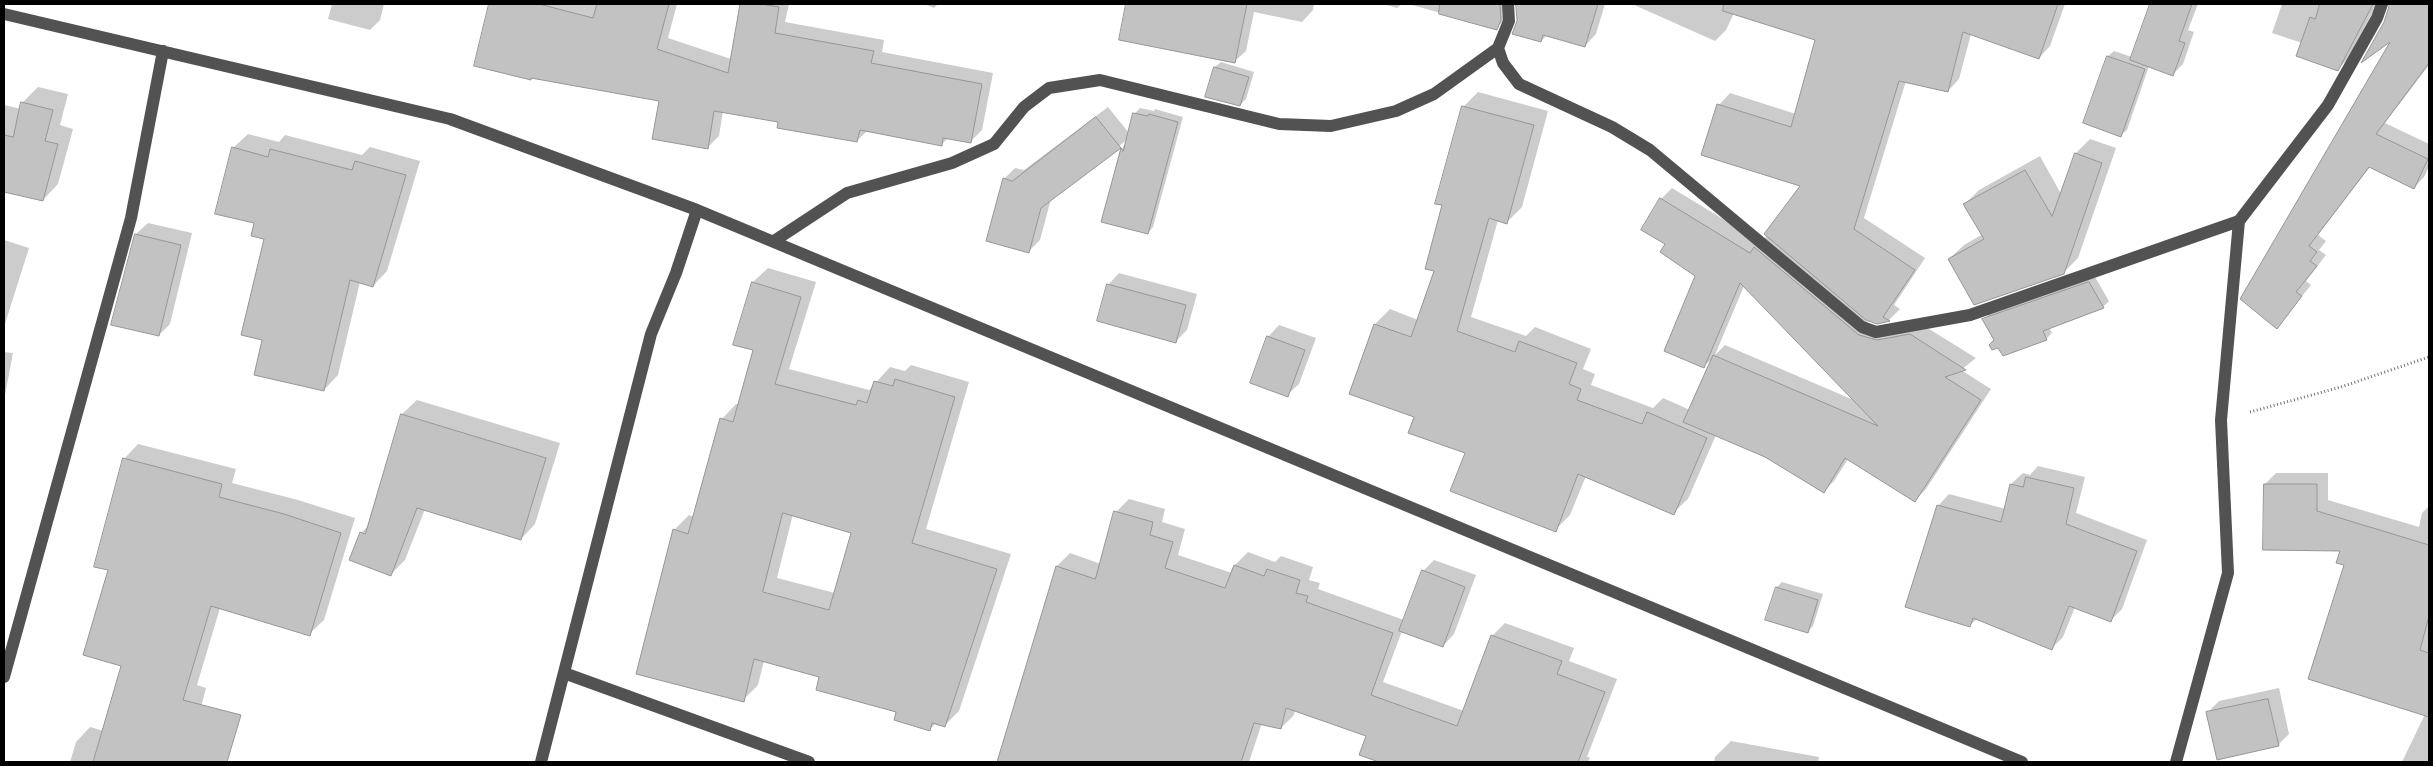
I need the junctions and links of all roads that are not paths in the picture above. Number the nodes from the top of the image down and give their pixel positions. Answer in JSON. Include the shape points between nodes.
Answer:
{"nodes":[{"id":1,"x":1508,"y":4,"type":"edge"},
{"id":2,"x":2382,"y":4,"type":"edge"},
{"id":3,"x":4,"y":14,"type":"edge"},
{"id":4,"x":1498,"y":48,"type":"junction"},
{"id":5,"x":163,"y":50,"type":"junction"},
{"id":6,"x":697,"y":210,"type":"junction"},
{"id":7,"x":2239,"y":222,"type":"junction"},
{"id":8,"x":774,"y":241,"type":"junction"},
{"id":9,"x":564,"y":673,"type":"junction"},
{"id":10,"x":4,"y":677,"type":"edge"},
{"id":11,"x":541,"y":762,"type":"edge"},
{"id":12,"x":809,"y":762,"type":"edge"},
{"id":13,"x":2022,"y":762,"type":"edge"},
{"id":14,"x":2176,"y":762,"type":"edge"}],
"edges":[{"from":1,"to":4,"type":"street","via":[[1509,21]]},
{"from":2,"to":7,"type":"street","via":[[2328,105]]},
{"from":3,"to":5,"type":"street"},
{"from":4,"to":7,"type":"street","via":[[1503,63],[1519,84],[1612,127],[1650,150],[1862,327],[1876,332],[1970,315]]},
{"from":4,"to":8,"type":"street","via":[[1434,94],[1396,111],[1331,126],[1279,124],[1100,80],[1048,88],[1024,107],[994,144],[952,163],[847,193]]},
{"from":5,"to":6,"type":"street","via":[[450,119]]},
{"from":5,"to":10,"type":"street","via":[[132,218]]},
{"from":6,"to":8,"type":"street"},
{"from":6,"to":9,"type":"street","via":[[651,334]]},
{"from":7,"to":14,"type":"street","via":[[2221,420],[2228,573]]},
{"from":8,"to":13,"type":"street"},
{"from":9,"to":11,"type":"street"},
{"from":9,"to":12,"type":"street"}]}
